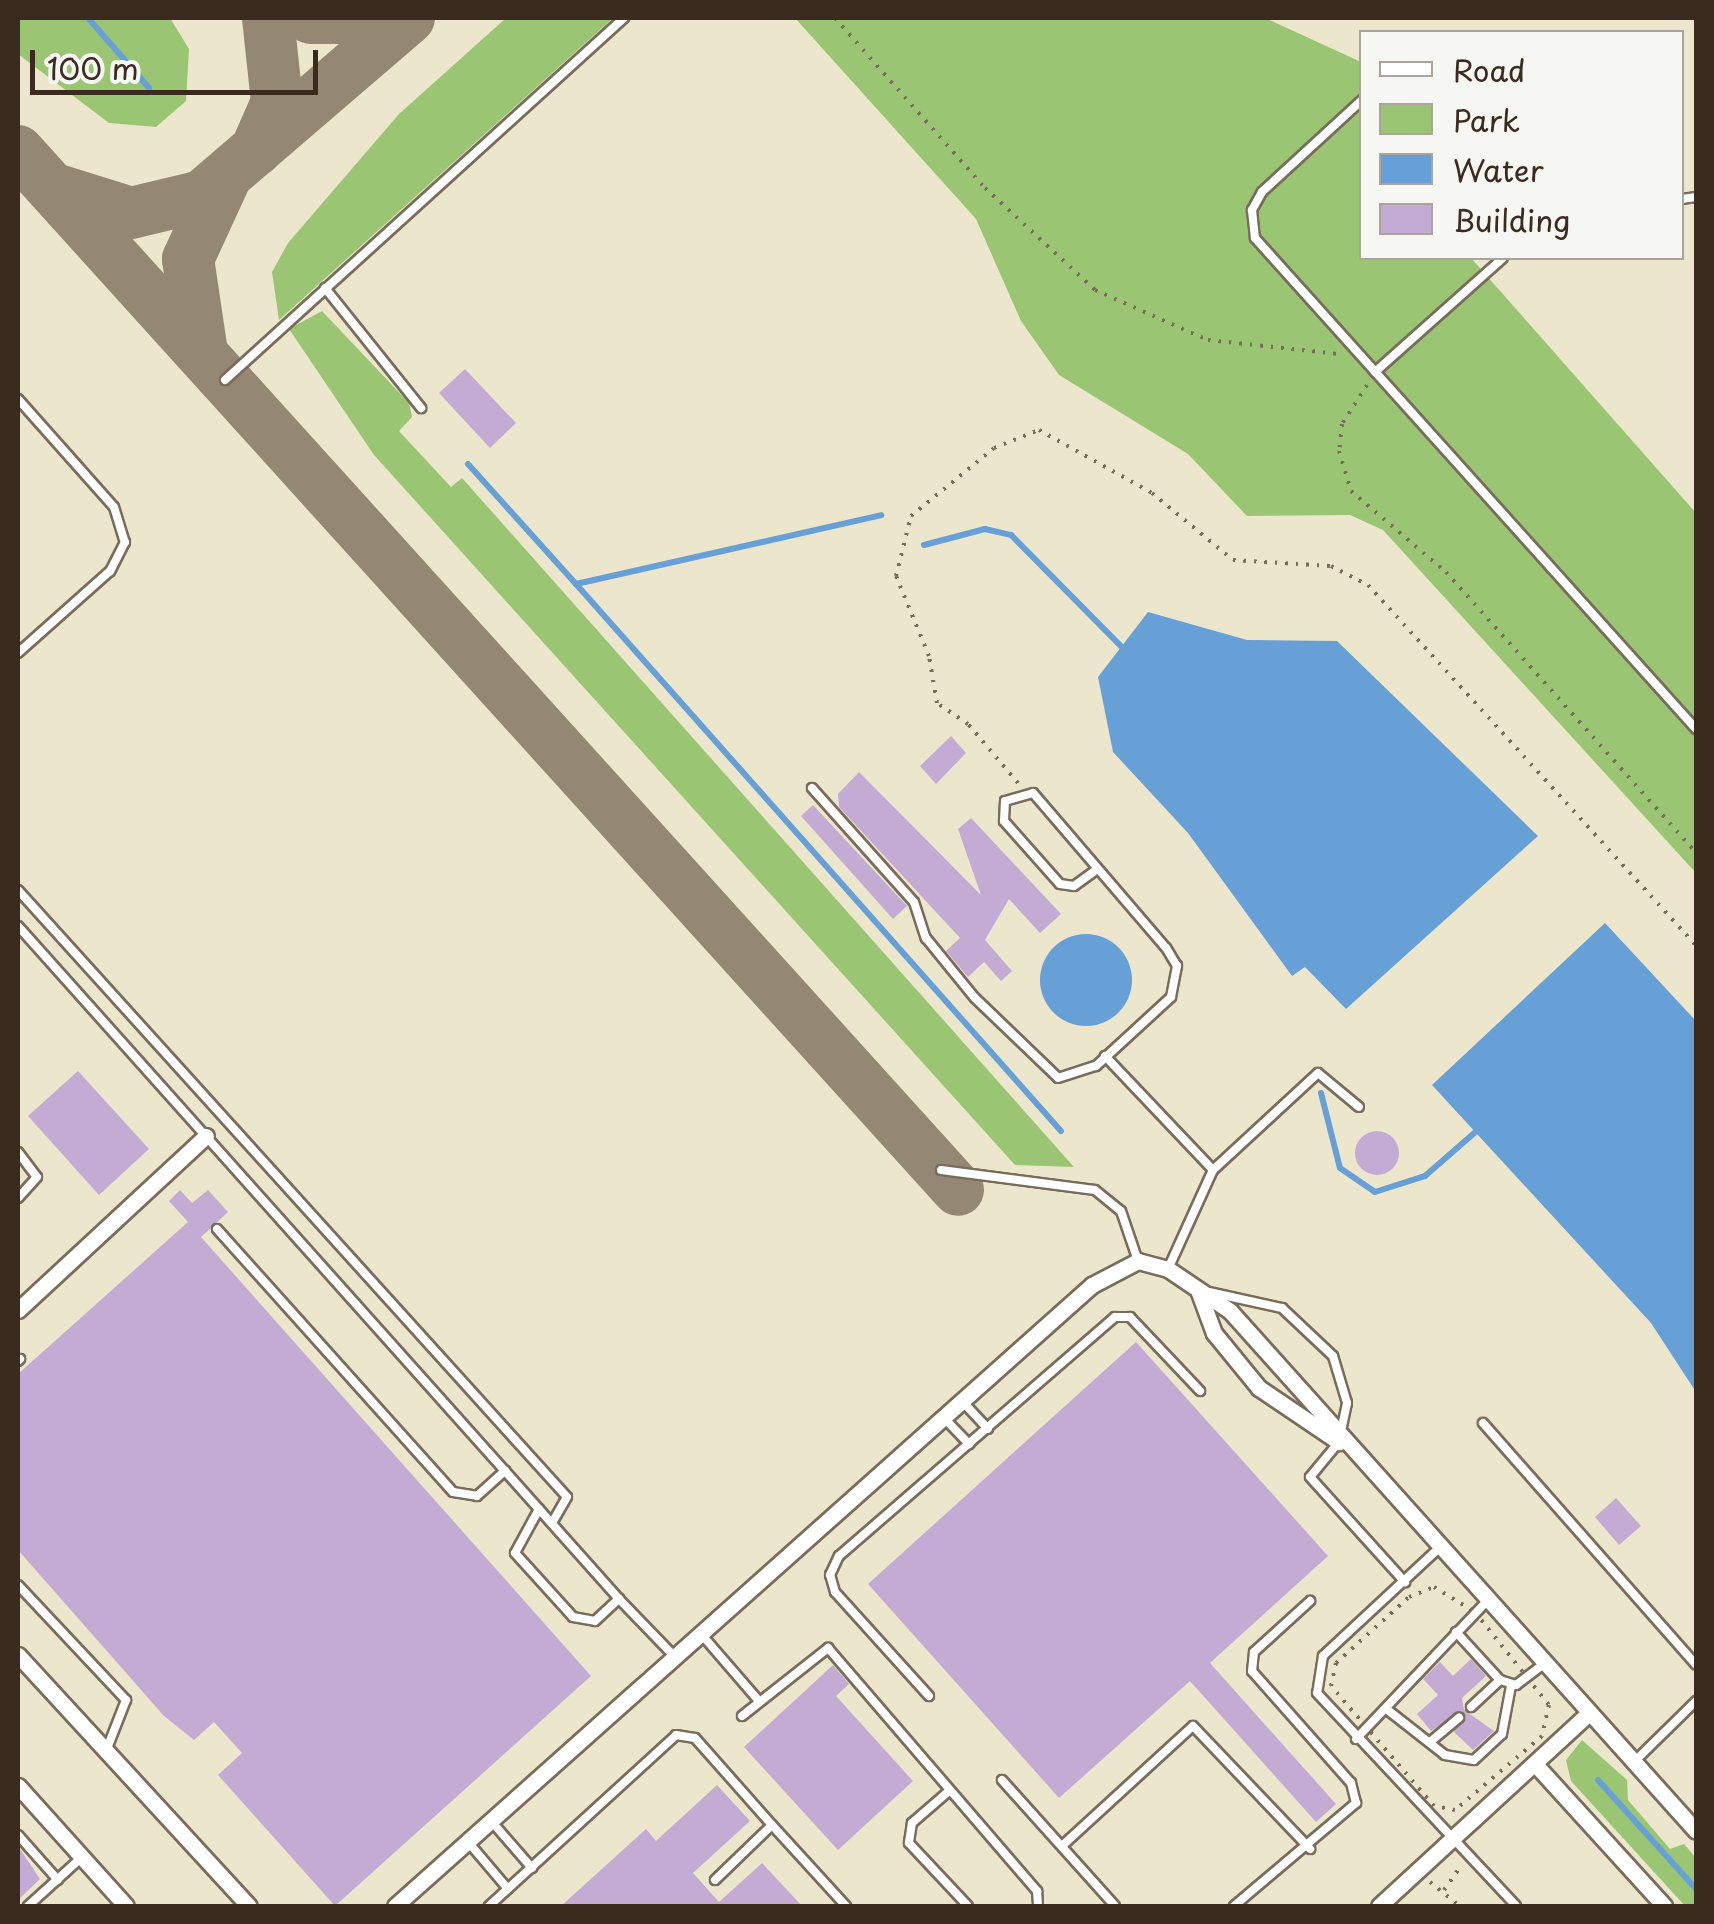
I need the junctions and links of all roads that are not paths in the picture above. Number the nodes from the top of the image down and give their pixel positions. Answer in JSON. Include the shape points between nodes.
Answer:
{"nodes":[{"id":1,"x":624,"y":18,"type":"edge"},
{"id":2,"x":1359,"y":103,"type":"edge"},
{"id":3,"x":1501,"y":260,"type":"edge"},
{"id":4,"x":324,"y":288,"type":"junction"},
{"id":5,"x":1375,"y":372,"type":"junction"},
{"id":6,"x":225,"y":380,"type":"dead end"},
{"id":7,"x":18,"y":399,"type":"edge"},
{"id":8,"x":421,"y":408,"type":"dead end"},
{"id":9,"x":18,"y":653,"type":"edge"},
{"id":10,"x":1696,"y":729,"type":"edge"},
{"id":11,"x":812,"y":788,"type":"dead end"},
{"id":12,"x":1097,"y":869,"type":"junction"},
{"id":13,"x":18,"y":890,"type":"edge"},
{"id":14,"x":18,"y":926,"type":"edge"},
{"id":15,"x":1105,"y":1056,"type":"junction"},
{"id":16,"x":1359,"y":1107,"type":"dead end"},
{"id":17,"x":206,"y":1136,"type":"junction"},
{"id":18,"x":18,"y":1152,"type":"edge"},
{"id":19,"x":941,"y":1170,"type":"dead end"},
{"id":20,"x":1213,"y":1170,"type":"junction"},
{"id":21,"x":18,"y":1198,"type":"edge"},
{"id":22,"x":217,"y":1229,"type":"dead end"},
{"id":23,"x":1138,"y":1261,"type":"junction"},
{"id":24,"x":1168,"y":1269,"type":"junction"},
{"id":25,"x":1198,"y":1290,"type":"junction"},
{"id":26,"x":18,"y":1310,"type":"edge"},
{"id":27,"x":1200,"y":1391,"type":"dead end"},
{"id":28,"x":962,"y":1401,"type":"junction"},
{"id":29,"x":944,"y":1418,"type":"junction"},
{"id":30,"x":1483,"y":1423,"type":"dead end"},
{"id":31,"x":988,"y":1429,"type":"junction"},
{"id":32,"x":1339,"y":1442,"type":"junction"},
{"id":33,"x":969,"y":1444,"type":"junction"},
{"id":34,"x":505,"y":1471,"type":"junction"},
{"id":35,"x":538,"y":1510,"type":"junction"},
{"id":36,"x":552,"y":1523,"type":"junction"},
{"id":37,"x":1438,"y":1549,"type":"junction"},
{"id":38,"x":1404,"y":1582,"type":"junction"},
{"id":39,"x":18,"y":1586,"type":"edge"},
{"id":40,"x":620,"y":1599,"type":"junction"},
{"id":41,"x":1310,"y":1601,"type":"dead end"},
{"id":42,"x":1481,"y":1607,"type":"junction"},
{"id":43,"x":1456,"y":1632,"type":"junction"},
{"id":44,"x":702,"y":1635,"type":"junction"},
{"id":45,"x":18,"y":1655,"type":"edge"},
{"id":46,"x":676,"y":1658,"type":"junction"},
{"id":47,"x":1696,"y":1665,"type":"edge"},
{"id":48,"x":1538,"y":1669,"type":"junction"},
{"id":49,"x":1500,"y":1680,"type":"junction"},
{"id":50,"x":1510,"y":1686,"type":"junction"},
{"id":51,"x":929,"y":1696,"type":"dead end"},
{"id":52,"x":759,"y":1701,"type":"junction"},
{"id":53,"x":1696,"y":1701,"type":"edge"},
{"id":54,"x":1471,"y":1707,"type":"dead end"},
{"id":55,"x":1389,"y":1710,"type":"junction"},
{"id":56,"x":1586,"y":1715,"type":"junction"},
{"id":57,"x":742,"y":1716,"type":"dead end"},
{"id":58,"x":1459,"y":1718,"type":"dead end"},
{"id":59,"x":1356,"y":1739,"type":"junction"},
{"id":60,"x":1430,"y":1742,"type":"junction"},
{"id":61,"x":106,"y":1751,"type":"junction"},
{"id":62,"x":1634,"y":1762,"type":"junction"},
{"id":63,"x":1535,"y":1764,"type":"junction"},
{"id":64,"x":1002,"y":1780,"type":"dead end"},
{"id":65,"x":18,"y":1786,"type":"edge"},
{"id":66,"x":949,"y":1791,"type":"junction"},
{"id":67,"x":492,"y":1822,"type":"junction"},
{"id":68,"x":772,"y":1825,"type":"junction"},
{"id":69,"x":1696,"y":1832,"type":"edge"},
{"id":70,"x":18,"y":1835,"type":"edge"},
{"id":71,"x":1454,"y":1839,"type":"junction"},
{"id":72,"x":468,"y":1843,"type":"junction"},
{"id":73,"x":1063,"y":1844,"type":"junction"},
{"id":74,"x":1310,"y":1849,"type":"junction"},
{"id":75,"x":82,"y":1857,"type":"junction"},
{"id":76,"x":532,"y":1868,"type":"junction"},
{"id":77,"x":58,"y":1880,"type":"junction"},
{"id":78,"x":715,"y":1880,"type":"dead end"},
{"id":79,"x":508,"y":1888,"type":"junction"},
{"id":80,"x":28,"y":1906,"type":"edge"},
{"id":81,"x":126,"y":1906,"type":"edge"},
{"id":82,"x":249,"y":1906,"type":"edge"},
{"id":83,"x":395,"y":1906,"type":"edge"},
{"id":84,"x":489,"y":1906,"type":"edge"},
{"id":85,"x":846,"y":1906,"type":"edge"},
{"id":86,"x":968,"y":1906,"type":"edge"},
{"id":87,"x":1038,"y":1906,"type":"edge"},
{"id":88,"x":1115,"y":1906,"type":"edge"},
{"id":89,"x":1234,"y":1906,"type":"edge"},
{"id":90,"x":1378,"y":1906,"type":"edge"},
{"id":91,"x":1516,"y":1906,"type":"edge"},
{"id":92,"x":1664,"y":1906,"type":"edge"}],
"edges":[{"from":1,"to":4,"type":"lane"},
{"from":2,"to":5,"type":"lane","via":[[1262,192],[1251,219],[1262,248]]},
{"from":3,"to":5,"type":"lane"},
{"from":4,"to":6,"type":"lane"},
{"from":4,"to":8,"type":"lane"},
{"from":5,"to":10,"type":"lane"},
{"from":7,"to":9,"type":"lane","via":[[114,508],[125,542],[110,571]]},
{"from":11,"to":15,"type":"lane","via":[[914,902],[926,938],[1036,1067],[1068,1078]]},
{"from":12,"to":12,"type":"lane","via":[[1023,790],[1005,802],[1004,821],[1060,884],[1074,886]]},
{"from":12,"to":15,"type":"lane","via":[[1166,948],[1179,976],[1170,997]]},
{"from":13,"to":36,"type":"lane","via":[[567,1496]]},
{"from":14,"to":17,"type":"lane"},
{"from":15,"to":20,"type":"lane"},
{"from":16,"to":20,"type":"lane","via":[[1318,1072]]},
{"from":17,"to":26,"type":"street"},
{"from":17,"to":34,"type":"lane"},
{"from":18,"to":21,"type":"lane","via":[[36,1177]]},
{"from":19,"to":23,"type":"lane","via":[[1095,1190],[1121,1211]]},
{"from":20,"to":24,"type":"lane"},
{"from":22,"to":34,"type":"lane","via":[[454,1492],[477,1496]]},
{"from":23,"to":24,"type":"street"},
{"from":23,"to":28,"type":"street","via":[[1105,1274]]},
{"from":24,"to":25,"type":"street"},
{"from":25,"to":32,"type":"street","via":[[1290,1374]]},
{"from":25,"to":32,"type":"street","via":[[1214,1333],[1259,1388]]},
{"from":25,"to":32,"type":"lane","via":[[1300,1320],[1347,1382]]},
{"from":27,"to":31,"type":"lane","via":[[1123,1314]]},
{"from":28,"to":29,"type":"street"},
{"from":28,"to":31,"type":"lane"},
{"from":29,"to":33,"type":"lane"},
{"from":29,"to":44,"type":"street"},
{"from":30,"to":47,"type":"lane"},
{"from":31,"to":33,"type":"lane"},
{"from":32,"to":37,"type":"street"},
{"from":32,"to":38,"type":"lane","via":[[1310,1477]]},
{"from":33,"to":51,"type":"lane","via":[[830,1574]]},
{"from":34,"to":35,"type":"lane"},
{"from":35,"to":36,"type":"lane"},
{"from":35,"to":40,"type":"lane","via":[[516,1553],[573,1617],[596,1621]]},
{"from":36,"to":40,"type":"lane"},
{"from":37,"to":38,"type":"lane"},
{"from":37,"to":42,"type":"street"},
{"from":38,"to":59,"type":"lane","via":[[1316,1670],[1317,1693]]},
{"from":39,"to":61,"type":"lane","via":[[126,1700]]},
{"from":40,"to":46,"type":"lane"},
{"from":41,"to":74,"type":"lane","via":[[1251,1660],[1355,1791],[1352,1813]]},
{"from":42,"to":43,"type":"lane"},
{"from":42,"to":48,"type":"street"},
{"from":43,"to":49,"type":"lane"},
{"from":43,"to":55,"type":"lane"},
{"from":44,"to":46,"type":"street"},
{"from":44,"to":52,"type":"lane"},
{"from":45,"to":61,"type":"street"},
{"from":46,"to":67,"type":"street"},
{"from":48,"to":50,"type":"lane"},
{"from":48,"to":56,"type":"street"},
{"from":49,"to":50,"type":"lane"},
{"from":49,"to":54,"type":"lane"},
{"from":50,"to":60,"type":"lane","via":[[1502,1734],[1474,1760]]},
{"from":52,"to":57,"type":"lane"},
{"from":52,"to":66,"type":"lane","via":[[828,1648]]},
{"from":53,"to":62,"type":"lane"},
{"from":55,"to":59,"type":"lane"},
{"from":55,"to":60,"type":"lane"},
{"from":56,"to":62,"type":"street"},
{"from":56,"to":63,"type":"street"},
{"from":58,"to":60,"type":"lane"},
{"from":59,"to":71,"type":"lane"},
{"from":61,"to":82,"type":"street"},
{"from":62,"to":69,"type":"street"},
{"from":63,"to":71,"type":"street"},
{"from":63,"to":92,"type":"street"},
{"from":64,"to":73,"type":"lane"},
{"from":65,"to":75,"type":"street"},
{"from":66,"to":86,"type":"lane","via":[[912,1823],[908,1844]]},
{"from":66,"to":87,"type":"lane","via":[[1037,1891]]},
{"from":67,"to":72,"type":"street"},
{"from":67,"to":76,"type":"lane"},
{"from":68,"to":76,"type":"lane","via":[[695,1738],[676,1735]]},
{"from":68,"to":78,"type":"lane"},
{"from":68,"to":85,"type":"lane"},
{"from":70,"to":77,"type":"lane"},
{"from":71,"to":90,"type":"street"},
{"from":71,"to":91,"type":"lane"},
{"from":72,"to":79,"type":"lane"},
{"from":72,"to":83,"type":"street"},
{"from":73,"to":74,"type":"lane","via":[[1193,1726]]},
{"from":73,"to":88,"type":"lane"},
{"from":74,"to":89,"type":"lane"},
{"from":75,"to":77,"type":"lane"},
{"from":75,"to":81,"type":"street"},
{"from":76,"to":79,"type":"lane"},
{"from":77,"to":80,"type":"lane"},
{"from":79,"to":84,"type":"lane"}]}
